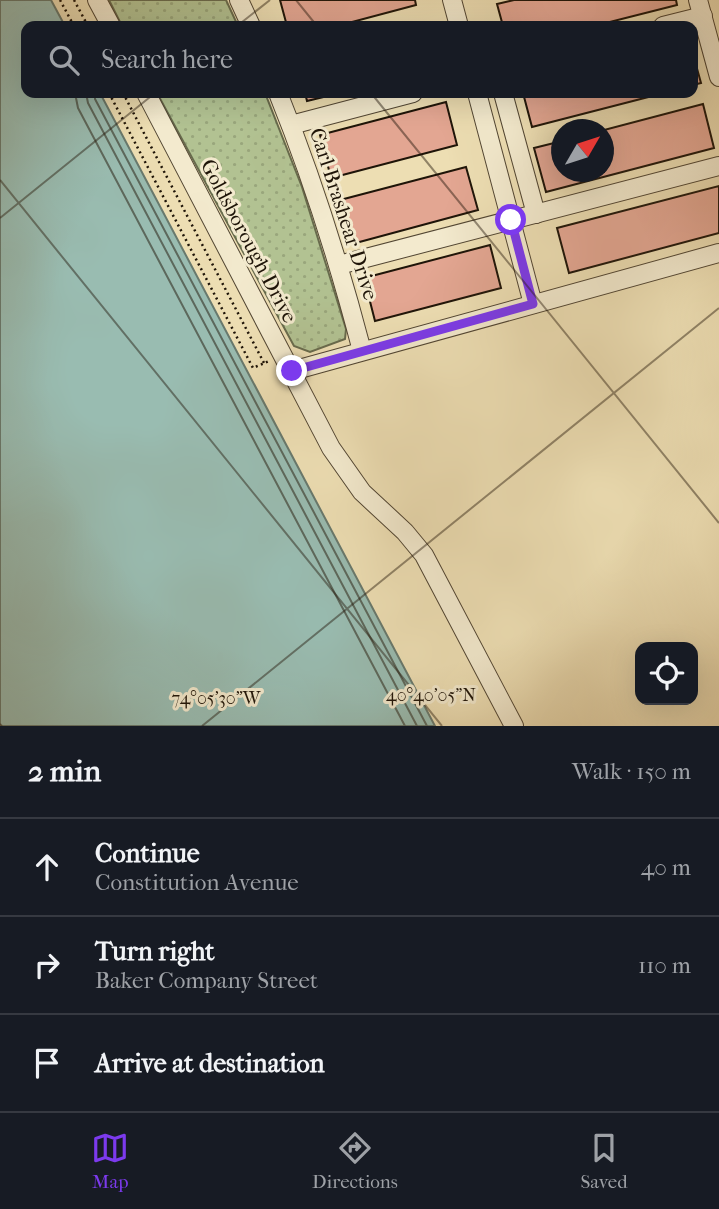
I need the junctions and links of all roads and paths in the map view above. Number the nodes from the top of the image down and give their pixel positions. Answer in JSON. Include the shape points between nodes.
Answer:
{"nodes":[{"id":1,"x":60,"y":0,"type":"edge"},
{"id":2,"x":74,"y":0,"type":"edge"},
{"id":3,"x":97,"y":0,"type":"edge"},
{"id":4,"x":239,"y":0,"type":"edge"},
{"id":5,"x":452,"y":0,"type":"edge"},
{"id":6,"x":701,"y":8,"type":"edge"},
{"id":7,"x":71,"y":21,"type":"edge"},
{"id":8,"x":85,"y":21,"type":"edge"},
{"id":9,"x":108,"y":21,"type":"edge"},
{"id":10,"x":249,"y":21,"type":"edge"},
{"id":11,"x":458,"y":21,"type":"edge"},
{"id":12,"x":674,"y":21,"type":"edge"},
{"id":13,"x":719,"y":76,"type":"edge"},
{"id":14,"x":112,"y":98,"type":"edge"},
{"id":15,"x":126,"y":98,"type":"edge"},
{"id":16,"x":149,"y":98,"type":"edge"},
{"id":17,"x":280,"y":98,"type":"edge"},
{"id":18,"x":394,"y":98,"type":"edge"},
{"id":19,"x":478,"y":98,"type":"edge"},
{"id":20,"x":504,"y":98,"type":"edge"},
{"id":21,"x":291,"y":125,"type":"junction"},
{"id":22,"x":719,"y":166,"type":"edge"},
{"id":23,"x":536,"y":214,"type":"junction"},
{"id":24,"x":511,"y":220,"type":"junction"},
{"id":25,"x":719,"y":253,"type":"edge"},
{"id":26,"x":339,"y":265,"type":"junction"},
{"id":27,"x":533,"y":304,"type":"junction"},
{"id":28,"x":362,"y":351,"type":"junction"},
{"id":29,"x":292,"y":371,"type":"junction"},
{"id":30,"x":514,"y":726,"type":"edge"}],
"edges":[{"from":1,"to":7,"type":"path"},
{"from":2,"to":8,"type":"path"},
{"from":3,"to":9,"type":"street"},
{"from":4,"to":10,"type":"street"},
{"from":5,"to":11,"type":"street"},
{"from":6,"to":12,"type":"street"},
{"from":6,"to":13,"type":"street"},
{"from":14,"to":15,"type":"path","via":[[253,368],[264,363]]},
{"from":16,"to":29,"type":"street","name":"Goldsborough Drive"},
{"from":17,"to":21,"type":"street","name":"Carl Brashear Drive"},
{"from":18,"to":21,"type":"street"},
{"from":19,"to":24,"type":"street"},
{"from":20,"to":23,"type":"street"},
{"from":21,"to":26,"type":"street","name":"Carl Brashear Drive"},
{"from":22,"to":23,"type":"street"},
{"from":23,"to":24,"type":"street"},
{"from":24,"to":26,"type":"street"},
{"from":24,"to":27,"type":"street"},
{"from":25,"to":27,"type":"street"},
{"from":26,"to":28,"type":"street","name":"Carl Brashear Drive"},
{"from":27,"to":28,"type":"street"},
{"from":28,"to":29,"type":"street"},
{"from":29,"to":30,"type":"street","name":"Goldsborough Drive","via":[[346,471],[424,555]]}]}
